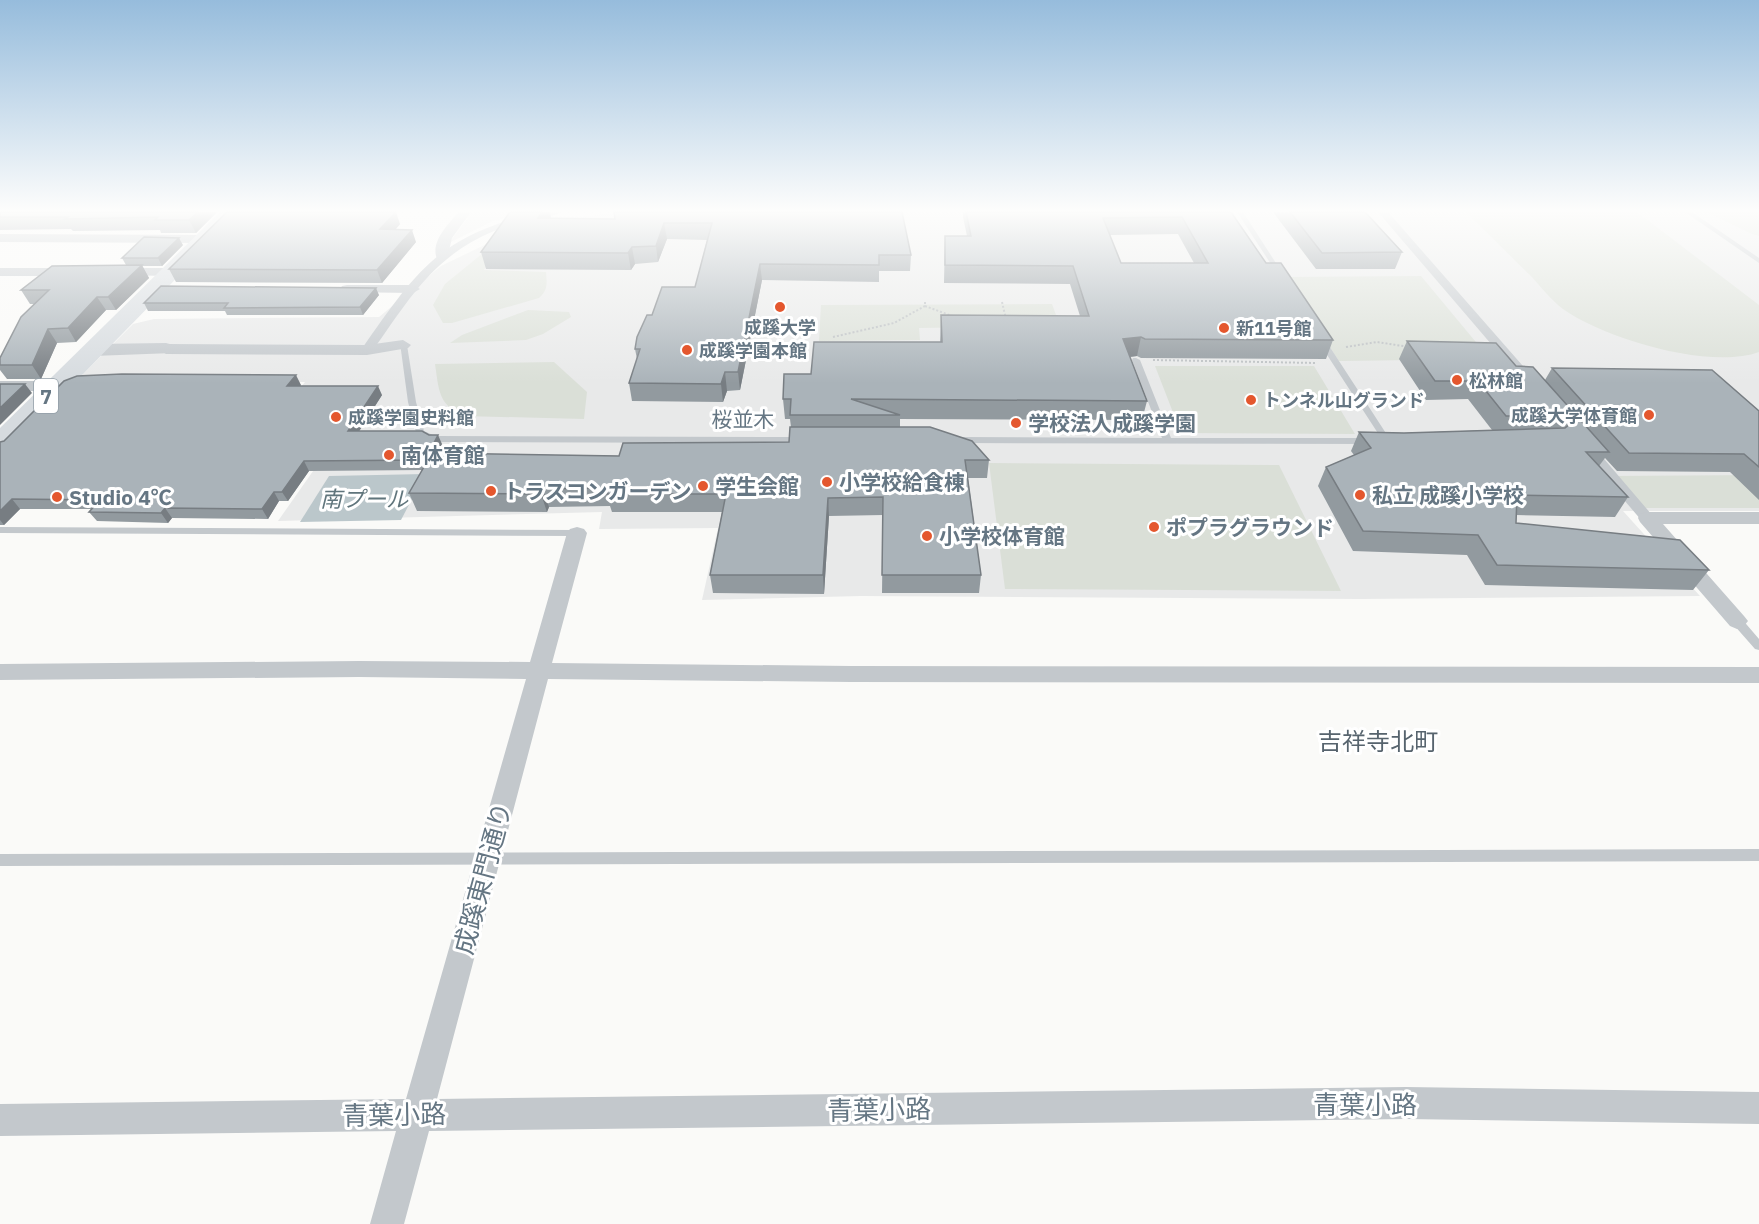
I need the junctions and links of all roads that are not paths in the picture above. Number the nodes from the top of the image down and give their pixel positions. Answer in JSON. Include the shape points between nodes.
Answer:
{"nodes":[{"id":1,"x":182,"y":269,"type":"edge"},
{"id":2,"x":430,"y":269,"type":"edge"},
{"id":3,"x":1276,"y":269,"type":"edge"},
{"id":4,"x":1433,"y":269,"type":"edge"},
{"id":5,"x":0,"y":272,"type":"edge"},
{"id":6,"x":175,"y":280,"type":"junction"},
{"id":7,"x":1284,"y":282,"type":"edge"},
{"id":8,"x":331,"y":289,"type":"edge"},
{"id":9,"x":413,"y":289,"type":"junction"},
{"id":10,"x":1316,"y":332,"type":"edge"},
{"id":11,"x":403,"y":345,"type":"joint"},
{"id":12,"x":166,"y":349,"type":"joint"},
{"id":13,"x":93,"y":350,"type":"junction"},
{"id":14,"x":367,"y":350,"type":"junction"},
{"id":15,"x":1494,"y":356,"type":"edge"},
{"id":16,"x":1515,"y":357,"type":"dead end"},
{"id":17,"x":1136,"y":360,"type":"edge"},
{"id":18,"x":0,"y":386,"type":"edge"},
{"id":19,"x":56,"y":386,"type":"junction"},
{"id":20,"x":1539,"y":392,"type":"edge"},
{"id":21,"x":1577,"y":437,"type":"edge"},
{"id":22,"x":817,"y":440,"type":"edge"},
{"id":23,"x":948,"y":440,"type":"edge"},
{"id":24,"x":1168,"y":441,"type":"junction"},
{"id":25,"x":0,"y":443,"type":"edge"},
{"id":26,"x":1647,"y":518,"type":"junction"},
{"id":27,"x":1759,"y":518,"type":"edge"},
{"id":28,"x":0,"y":530,"type":"edge"},
{"id":29,"x":577,"y":533,"type":"joint"},
{"id":30,"x":1737,"y":621,"type":"joint"},
{"id":31,"x":1759,"y":646,"type":"edge"},
{"id":32,"x":540,"y":671,"type":"junction"},
{"id":33,"x":0,"y":672,"type":"edge"},
{"id":34,"x":1759,"y":675,"type":"edge"},
{"id":35,"x":1759,"y":855,"type":"edge"},
{"id":36,"x":486,"y":859,"type":"junction"},
{"id":37,"x":0,"y":860,"type":"edge"},
{"id":38,"x":1759,"y":1108,"type":"edge"},
{"id":39,"x":419,"y":1113,"type":"junction"},
{"id":40,"x":0,"y":1120,"type":"edge"},
{"id":41,"x":387,"y":1224,"type":"edge"}],
"edges":[{"from":1,"to":6,"type":"main road","number":"7"},
{"from":2,"to":9,"type":"street"},
{"from":3,"to":7,"type":"lane"},
{"from":4,"to":20,"type":"street"},
{"from":5,"to":6,"type":"street","via":[[96,272]]},
{"from":6,"to":13,"type":"main road","number":"7","via":[[155,288]]},
{"from":8,"to":9,"type":"street"},
{"from":9,"to":14,"type":"street"},
{"from":10,"to":24,"type":"lane","via":[[1393,441]]},
{"from":11,"to":14,"type":"street"},
{"from":11,"to":22,"type":"lane","name":"桜並木","via":[[420,432],[433,439]]},
{"from":12,"to":13,"type":"street"},
{"from":12,"to":14,"type":"street"},
{"from":13,"to":19,"type":"main road","number":"7"},
{"from":15,"to":16,"type":"street"},
{"from":17,"to":24,"type":"lane"},
{"from":18,"to":19,"type":"street"},
{"from":19,"to":25,"type":"main road","number":"7"},
{"from":21,"to":26,"type":"street"},
{"from":23,"to":24,"type":"lane"},
{"from":26,"to":27,"type":"street"},
{"from":26,"to":30,"type":"street"},
{"from":28,"to":29,"type":"lane"},
{"from":29,"to":32,"type":"street","name":"成蹊東門通り"},
{"from":30,"to":31,"type":"lane"},
{"from":32,"to":33,"type":"street"},
{"from":32,"to":34,"type":"street"},
{"from":32,"to":36,"type":"street","name":"成蹊東門通り"},
{"from":35,"to":36,"type":"lane"},
{"from":36,"to":37,"type":"lane"},
{"from":36,"to":39,"type":"street","name":"成蹊東門通り"},
{"from":38,"to":39,"type":"street","name":"青葉小路","via":[[1394,1103]]},
{"from":39,"to":40,"type":"street","name":"青葉小路"},
{"from":39,"to":41,"type":"street","name":"成蹊東門通り"}]}
